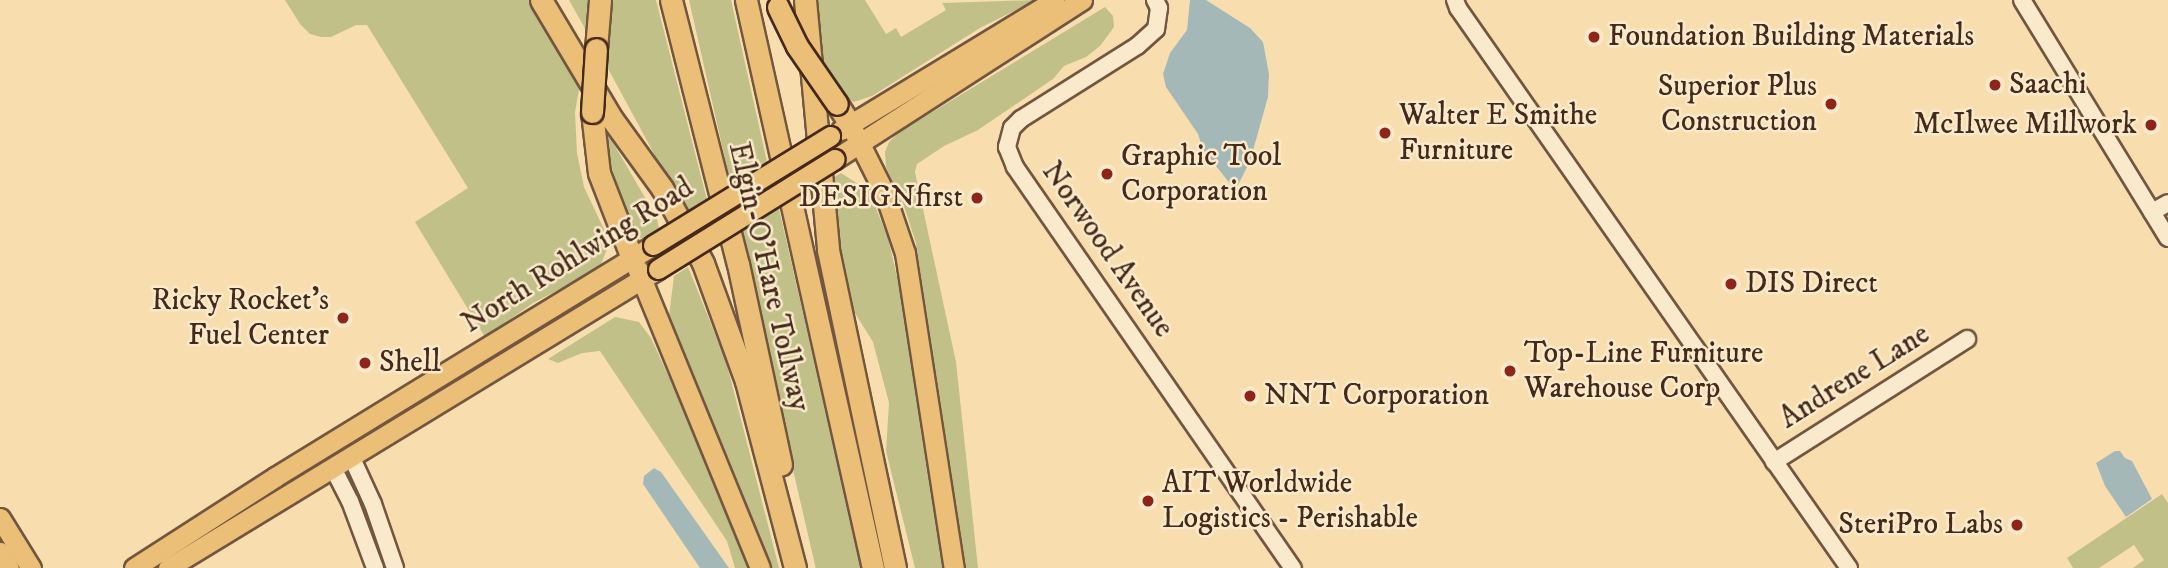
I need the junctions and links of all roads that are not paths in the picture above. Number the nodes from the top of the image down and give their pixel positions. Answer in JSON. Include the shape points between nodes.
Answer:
{"nodes":[{"id":1,"x":541,"y":0,"type":"edge"},
{"id":2,"x":556,"y":0,"type":"edge"},
{"id":3,"x":600,"y":0,"type":"edge"},
{"id":4,"x":671,"y":0,"type":"edge"},
{"id":5,"x":746,"y":0,"type":"edge"},
{"id":6,"x":805,"y":0,"type":"edge"},
{"id":7,"x":1055,"y":0,"type":"edge"},
{"id":8,"x":1082,"y":0,"type":"edge"},
{"id":9,"x":1155,"y":0,"type":"edge"},
{"id":10,"x":1455,"y":0,"type":"edge"},
{"id":11,"x":2022,"y":0,"type":"edge"},
{"id":12,"x":777,"y":4,"type":"edge"},
{"id":13,"x":850,"y":124,"type":"junction"},
{"id":14,"x":861,"y":144,"type":"junction"},
{"id":15,"x":653,"y":174,"type":"junction"},
{"id":16,"x":2168,"y":203,"type":"edge"},
{"id":17,"x":2152,"y":212,"type":"junction"},
{"id":18,"x":2168,"y":238,"type":"edge"},
{"id":19,"x":632,"y":258,"type":"junction"},
{"id":20,"x":650,"y":275,"type":"junction"},
{"id":21,"x":1967,"y":339,"type":"dead end"},
{"id":22,"x":424,"y":386,"type":"junction"},
{"id":23,"x":319,"y":450,"type":"junction"},
{"id":24,"x":346,"y":453,"type":"junction"},
{"id":25,"x":1773,"y":462,"type":"junction"},
{"id":26,"x":332,"y":468,"type":"junction"},
{"id":27,"x":878,"y":483,"type":"junction"},
{"id":28,"x":0,"y":518,"type":"edge"},
{"id":29,"x":0,"y":552,"type":"edge"},
{"id":30,"x":9,"y":568,"type":"edge"},
{"id":31,"x":31,"y":568,"type":"edge"},
{"id":32,"x":134,"y":568,"type":"edge"},
{"id":33,"x":168,"y":568,"type":"edge"},
{"id":34,"x":375,"y":568,"type":"edge"},
{"id":35,"x":395,"y":568,"type":"edge"},
{"id":36,"x":760,"y":568,"type":"edge"},
{"id":37,"x":795,"y":568,"type":"edge"},
{"id":38,"x":801,"y":568,"type":"edge"},
{"id":39,"x":873,"y":568,"type":"edge"},
{"id":40,"x":895,"y":568,"type":"edge"},
{"id":41,"x":905,"y":568,"type":"edge"},
{"id":42,"x":954,"y":568,"type":"edge"},
{"id":43,"x":1293,"y":568,"type":"edge"},
{"id":44,"x":1849,"y":568,"type":"edge"}],
"edges":[{"from":1,"to":15,"type":"highway","via":[[612,119]]},
{"from":2,"to":15,"type":"highway"},
{"from":3,"to":19,"type":"highway","bridge":true,"via":[[592,112],[599,173]]},
{"from":4,"to":38,"type":"highway","name":"Elgin-O'Hare Tollway","via":[[738,264]]},
{"from":5,"to":39,"type":"highway","name":"Elgin-O'Hare Tollway"},
{"from":6,"to":27,"type":"highway","via":[[828,250]]},
{"from":7,"to":13,"type":"main road","name":"North Rohlwing Road"},
{"from":8,"to":14,"type":"main road","name":"North Rohlwing Road"},
{"from":9,"to":43,"type":"street","name":"Norwood Avenue","via":[[1159,8],[1156,29],[1138,46],[1021,119],[1012,128],[1007,147],[1015,167]]},
{"from":10,"to":25,"type":"street"},
{"from":11,"to":17,"type":"street"},
{"from":12,"to":13,"type":"highway","bridge":true,"via":[[797,46]]},
{"from":13,"to":14,"type":"main road"},
{"from":13,"to":19,"type":"main road","name":"North Rohlwing Road","bridge":true},
{"from":14,"to":20,"type":"main road","name":"North Rohlwing Road","bridge":true},
{"from":14,"to":42,"type":"main road","via":[[894,216],[905,253]]},
{"from":15,"to":37,"type":"highway","via":[[703,263],[732,337]]},
{"from":16,"to":17,"type":"street"},
{"from":17,"to":18,"type":"street"},
{"from":19,"to":20,"type":"main road"},
{"from":19,"to":22,"type":"main road","name":"North Rohlwing Road"},
{"from":20,"to":24,"type":"main road","name":"North Rohlwing Road"},
{"from":20,"to":36,"type":"main road"},
{"from":21,"to":25,"type":"street","name":"Andrene Lane"},
{"from":22,"to":23,"type":"main road","name":"North Rohlwing Road"},
{"from":22,"to":24,"type":"main road","via":[[397,411],[344,444]]},
{"from":23,"to":24,"type":"main road"},
{"from":23,"to":32,"type":"main road","name":"North Rohlwing Road"},
{"from":24,"to":26,"type":"main road"},
{"from":24,"to":35,"type":"street","via":[[373,504]]},
{"from":25,"to":44,"type":"street"},
{"from":26,"to":33,"type":"main road"},
{"from":26,"to":34,"type":"street","via":[[350,500]]},
{"from":27,"to":40,"type":"highway"},
{"from":27,"to":41,"type":"highway"},
{"from":28,"to":31,"type":"main road"},
{"from":29,"to":30,"type":"main road"}]}
